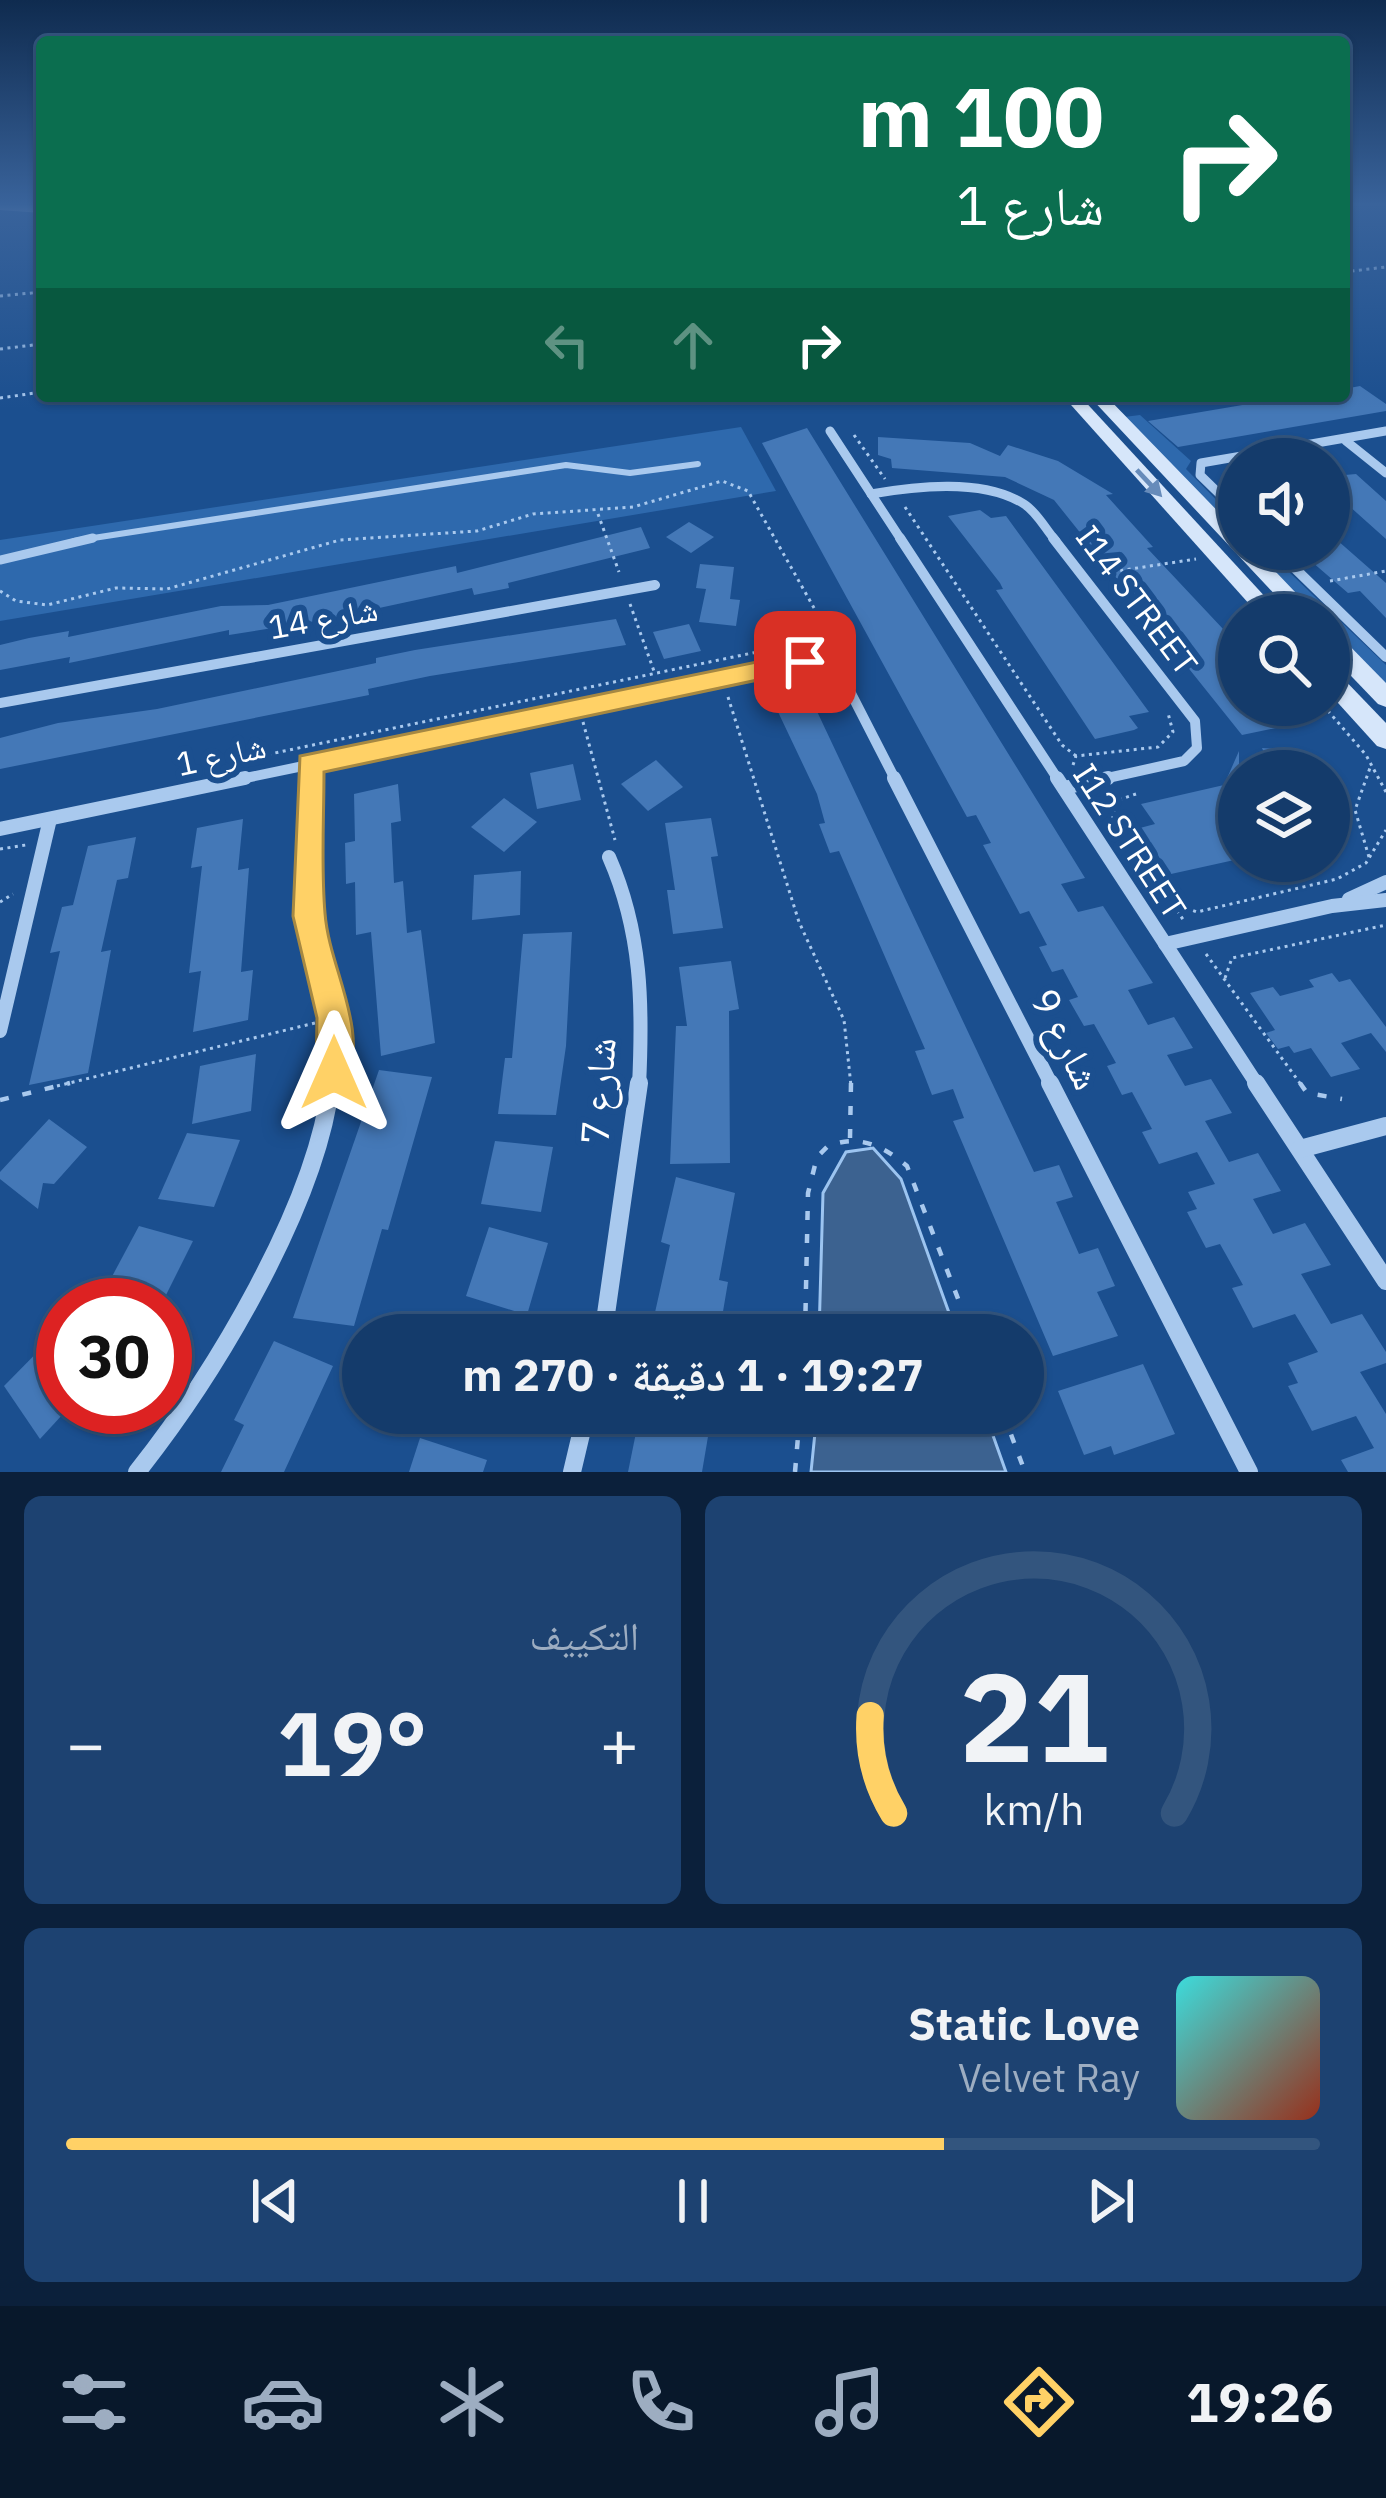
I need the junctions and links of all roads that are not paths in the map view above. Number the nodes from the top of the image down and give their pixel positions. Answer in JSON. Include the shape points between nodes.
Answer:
{"nodes":[{"id":1,"x":1076,"y":402,"type":"edge"},
{"id":2,"x":1103,"y":402,"type":"edge"},
{"id":3,"x":830,"y":430,"type":"dead end"},
{"id":4,"x":1386,"y":431,"type":"edge"},
{"id":5,"x":1350,"y":440,"type":"edge"},
{"id":6,"x":1350,"y":444,"type":"edge"},
{"id":7,"x":1218,"y":460,"type":"edge"},
{"id":8,"x":698,"y":464,"type":"dead end"},
{"id":9,"x":1386,"y":473,"type":"edge"},
{"id":10,"x":1218,"y":493,"type":"edge"},
{"id":11,"x":871,"y":494,"type":"junction"},
{"id":12,"x":1218,"y":523,"type":"edge"},
{"id":13,"x":0,"y":560,"type":"edge"},
{"id":14,"x":1263,"y":570,"type":"edge"},
{"id":15,"x":1296,"y":570,"type":"edge"},
{"id":16,"x":655,"y":585,"type":"dead end"},
{"id":17,"x":1251,"y":594,"type":"edge"},
{"id":18,"x":1286,"y":594,"type":"edge"},
{"id":19,"x":1386,"y":656,"type":"edge"},
{"id":20,"x":1350,"y":661,"type":"edge"},
{"id":21,"x":828,"y":663,"type":"joint"},
{"id":22,"x":1350,"y":693,"type":"edge"},
{"id":23,"x":1386,"y":698,"type":"edge"},
{"id":24,"x":1350,"y":699,"type":"edge"},
{"id":25,"x":0,"y":704,"type":"edge"},
{"id":26,"x":1386,"y":723,"type":"edge"},
{"id":27,"x":1386,"y":739,"type":"edge"},
{"id":28,"x":310,"y":764,"type":"junction"},
{"id":29,"x":1064,"y":788,"type":"junction"},
{"id":30,"x":50,"y":819,"type":"junction"},
{"id":31,"x":0,"y":829,"type":"edge"},
{"id":32,"x":614,"y":855,"type":"road end"},
{"id":33,"x":1386,"y":882,"type":"edge"},
{"id":34,"x":1386,"y":900,"type":"edge"},
{"id":35,"x":1332,"y":906,"type":"junction"},
{"id":36,"x":1165,"y":944,"type":"junction"},
{"id":37,"x":0,"y":1031,"type":"edge"},
{"id":38,"x":1386,"y":1126,"type":"edge"},
{"id":39,"x":1300,"y":1149,"type":"junction"},
{"id":40,"x":1386,"y":1281,"type":"edge"},
{"id":41,"x":607,"y":1314,"type":"edge"},
{"id":42,"x":581,"y":1434,"type":"edge"},
{"id":43,"x":137,"y":1472,"type":"edge"},
{"id":44,"x":572,"y":1472,"type":"edge"},
{"id":45,"x":1249,"y":1472,"type":"edge"}],
"edges":[{"from":1,"to":17,"type":"street","one_way":true},
{"from":2,"to":12,"type":"street"},
{"from":3,"to":11,"type":"street","name":"I12 STREET"},
{"from":4,"to":5,"type":"street"},
{"from":6,"to":9,"type":"street"},
{"from":7,"to":10,"type":"street","via":[[1198,466]]},
{"from":8,"to":13,"type":"lane","via":[[630,473],[566,465],[57,544]]},
{"from":11,"to":29,"type":"street","name":"I12 STREET"},
{"from":11,"to":29,"type":"street","name":"I14 STREET","via":[[1023,502],[1195,721],[1192,755],[1174,765]]},
{"from":14,"to":18,"type":"street"},
{"from":15,"to":19,"type":"street"},
{"from":16,"to":25,"type":"street","name":"شارع 14"},
{"from":20,"to":23,"type":"street"},
{"from":21,"to":28,"type":"street","name":"شارع 1"},
{"from":21,"to":45,"type":"street","name":"شارع 9","via":[[845,676]]},
{"from":22,"to":26,"type":"street"},
{"from":24,"to":27,"type":"street"},
{"from":28,"to":30,"type":"street","name":"شارع 1"},
{"from":28,"to":43,"type":"street","via":[[309,916],[334,1018],[327,1102],[253,1290],[187,1410]]},
{"from":29,"to":36,"type":"street","name":"I12 STREET"},
{"from":30,"to":31,"type":"street","name":"شارع 1"},
{"from":30,"to":37,"type":"street"},
{"from":32,"to":41,"type":"street","name":"شارع 7","via":[[637,919],[639,1000],[627,1193]]},
{"from":33,"to":35,"type":"street"},
{"from":34,"to":35,"type":"street"},
{"from":35,"to":36,"type":"street"},
{"from":36,"to":39,"type":"street","name":"I12 STREET"},
{"from":38,"to":39,"type":"street"},
{"from":39,"to":40,"type":"street","name":"I12 STREET"},
{"from":42,"to":44,"type":"street"}]}
